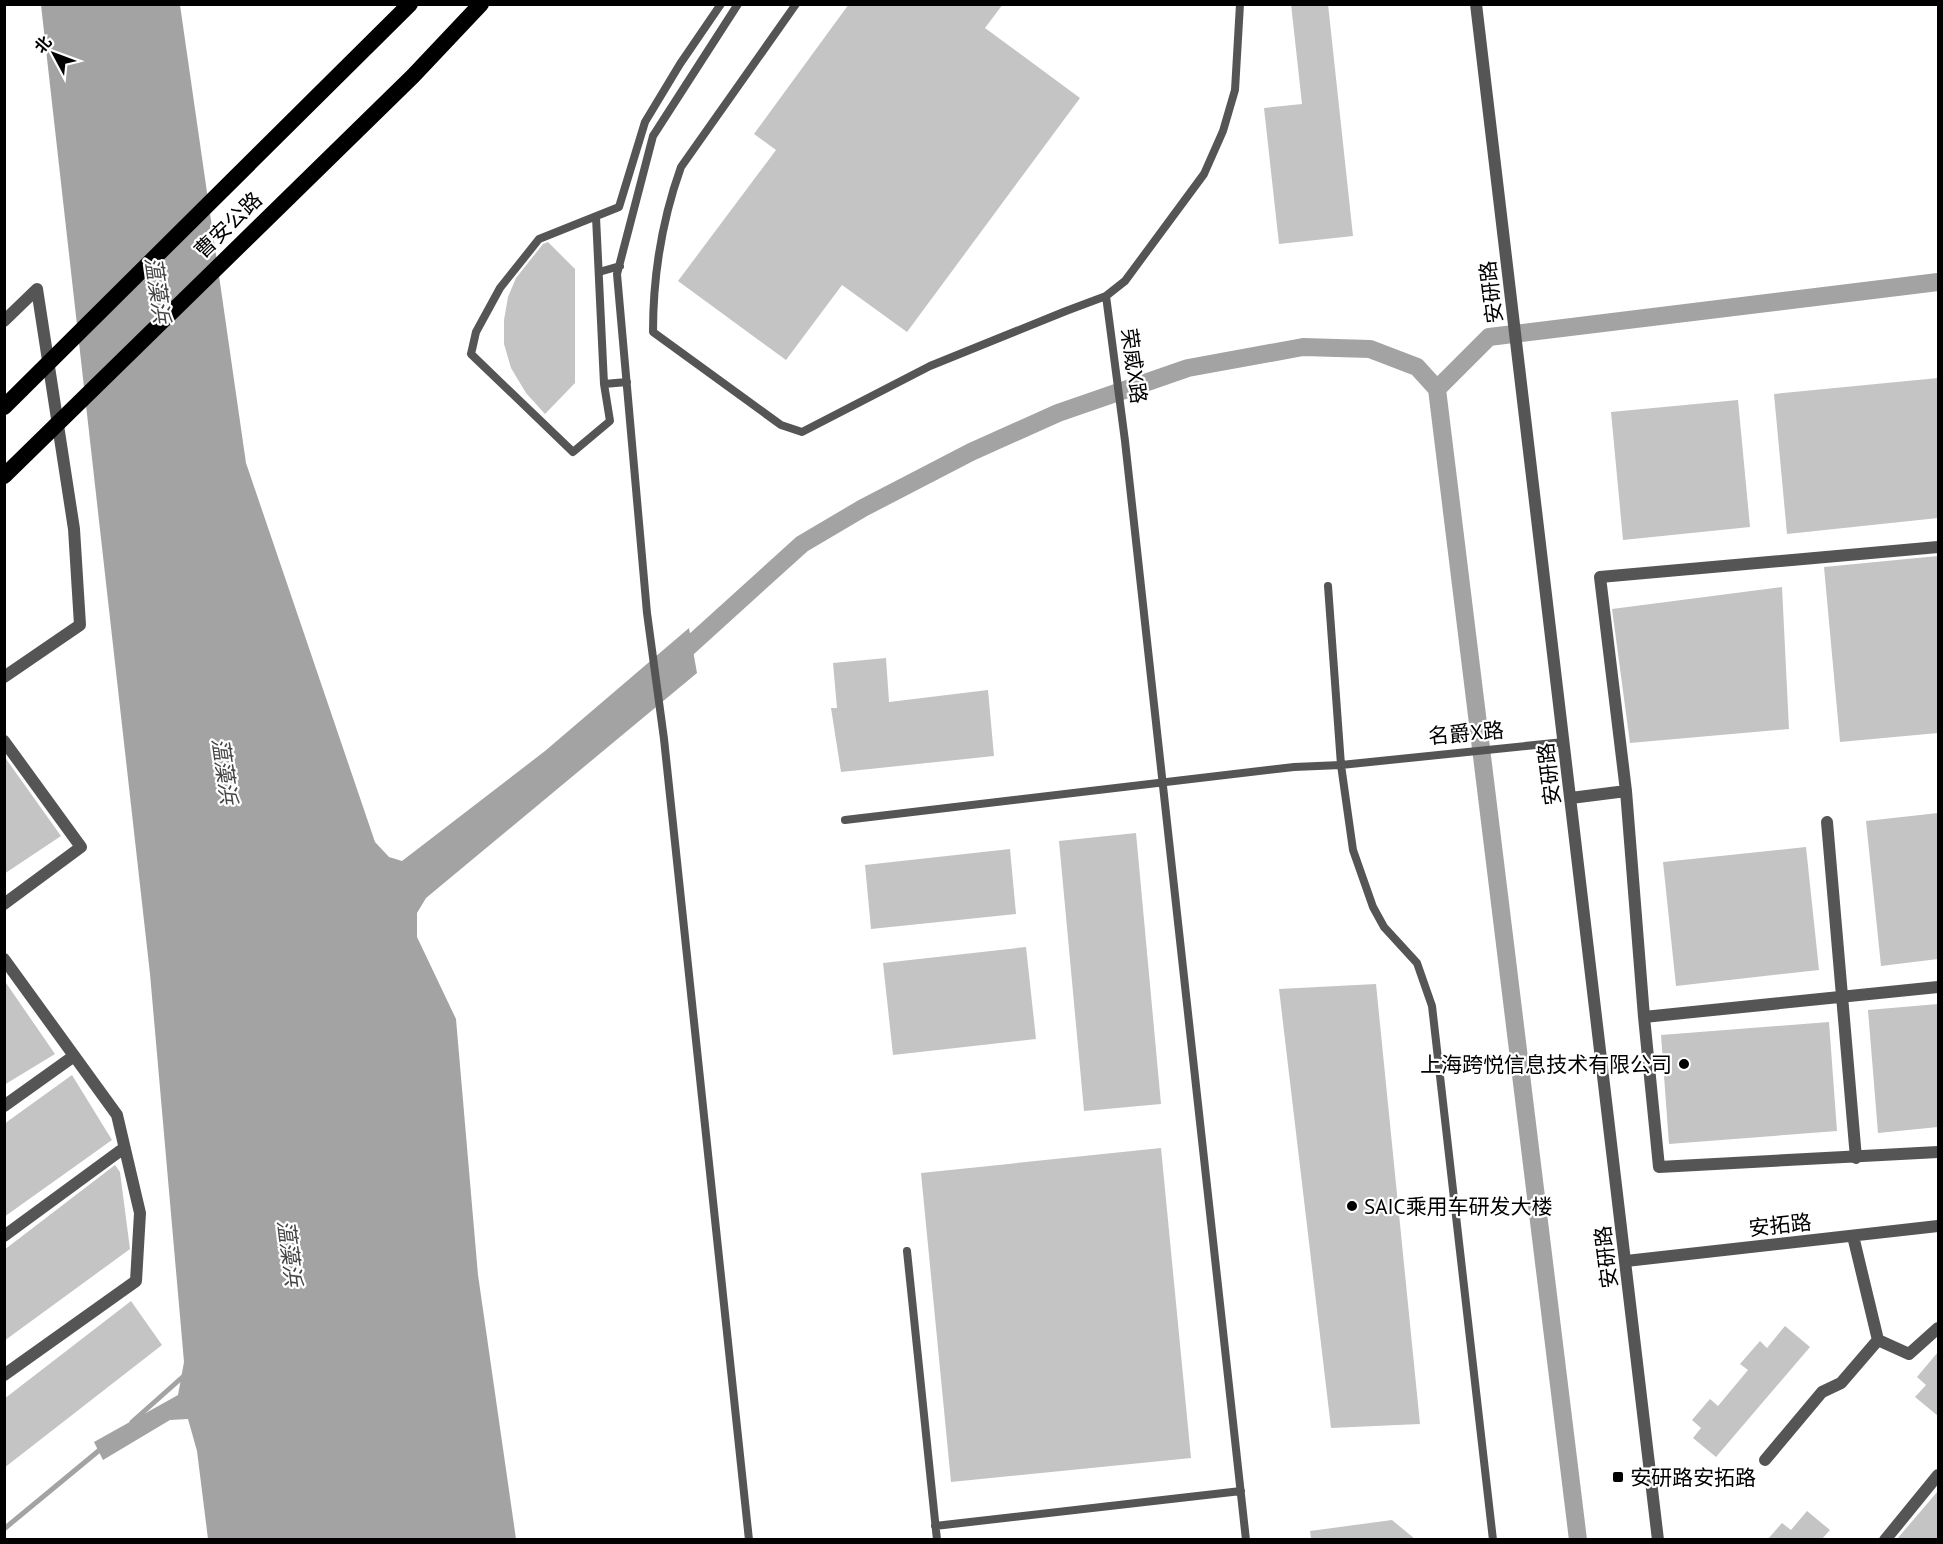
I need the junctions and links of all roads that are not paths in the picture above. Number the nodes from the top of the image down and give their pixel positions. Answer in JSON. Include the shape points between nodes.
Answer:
{"nodes":[{"id":1,"x":410,"y":4,"type":"edge"},
{"id":2,"x":481,"y":4,"type":"edge"},
{"id":3,"x":722,"y":4,"type":"edge"},
{"id":4,"x":738,"y":4,"type":"edge"},
{"id":5,"x":796,"y":4,"type":"edge"},
{"id":6,"x":1240,"y":4,"type":"edge"},
{"id":7,"x":1476,"y":4,"type":"edge"},
{"id":8,"x":596,"y":217,"type":"junction"},
{"id":9,"x":620,"y":266,"type":"junction"},
{"id":10,"x":599,"y":272,"type":"junction"},
{"id":11,"x":1106,"y":296,"type":"junction"},
{"id":12,"x":4,"y":321,"type":"edge"},
{"id":13,"x":627,"y":382,"type":"junction"},
{"id":14,"x":604,"y":384,"type":"junction"},
{"id":15,"x":4,"y":407,"type":"edge"},
{"id":16,"x":4,"y":476,"type":"edge"},
{"id":17,"x":1938,"y":547,"type":"edge"},
{"id":18,"x":1328,"y":586,"type":"dead end"},
{"id":19,"x":4,"y":677,"type":"edge"},
{"id":20,"x":4,"y":741,"type":"edge"},
{"id":21,"x":1564,"y":742,"type":"junction"},
{"id":22,"x":1341,"y":765,"type":"junction"},
{"id":23,"x":1162,"y":782,"type":"junction"},
{"id":24,"x":1626,"y":791,"type":"junction"},
{"id":25,"x":1571,"y":798,"type":"junction"},
{"id":26,"x":845,"y":820,"type":"dead end"},
{"id":27,"x":1827,"y":822,"type":"dead end"},
{"id":28,"x":4,"y":904,"type":"edge"},
{"id":29,"x":4,"y":959,"type":"edge"},
{"id":30,"x":1938,"y":987,"type":"edge"},
{"id":31,"x":1841,"y":995,"type":"junction"},
{"id":32,"x":1644,"y":1017,"type":"junction"},
{"id":33,"x":74,"y":1056,"type":"junction"},
{"id":34,"x":4,"y":1106,"type":"edge"},
{"id":35,"x":124,"y":1148,"type":"junction"},
{"id":36,"x":1938,"y":1152,"type":"edge"},
{"id":37,"x":1856,"y":1158,"type":"junction"},
{"id":38,"x":1938,"y":1226,"type":"edge"},
{"id":39,"x":4,"y":1236,"type":"edge"},
{"id":40,"x":1853,"y":1236,"type":"junction"},
{"id":41,"x":907,"y":1251,"type":"dead end"},
{"id":42,"x":1626,"y":1261,"type":"junction"},
{"id":43,"x":1938,"y":1328,"type":"edge"},
{"id":44,"x":1878,"y":1340,"type":"junction"},
{"id":45,"x":4,"y":1375,"type":"edge"},
{"id":46,"x":1765,"y":1460,"type":"dead end"},
{"id":47,"x":1938,"y":1475,"type":"edge"},
{"id":48,"x":1241,"y":1491,"type":"junction"},
{"id":49,"x":935,"y":1526,"type":"junction"},
{"id":50,"x":749,"y":1539,"type":"edge"},
{"id":51,"x":937,"y":1539,"type":"edge"},
{"id":52,"x":1246,"y":1539,"type":"edge"},
{"id":53,"x":1492,"y":1539,"type":"edge"},
{"id":54,"x":1658,"y":1539,"type":"edge"},
{"id":55,"x":1884,"y":1539,"type":"edge"}],
"edges":[{"from":1,"to":15,"type":"highway","name":"曹安公路"},
{"from":2,"to":16,"type":"highway","name":"曹安公路","via":[[405,84]]},
{"from":3,"to":8,"type":"lane","via":[[645,122],[619,207]]},
{"from":4,"to":9,"type":"lane","via":[[653,136]]},
{"from":5,"to":11,"type":"lane","via":[[681,168],[673,189],[653,288],[653,332],[781,425],[802,432],[930,366]]},
{"from":6,"to":11,"type":"lane","via":[[1235,90],[1204,174],[1125,281]]},
{"from":7,"to":21,"type":"street","name":"安研路"},
{"from":8,"to":10,"type":"lane"},
{"from":8,"to":14,"type":"lane","via":[[539,239],[500,288],[476,332],[471,354],[573,452],[610,421]]},
{"from":9,"to":10,"type":"lane"},
{"from":9,"to":13,"type":"lane","via":[[617,274]]},
{"from":10,"to":14,"type":"lane"},
{"from":11,"to":23,"type":"lane","name":"荣威X路"},
{"from":12,"to":19,"type":"street","via":[[37,289],[75,529],[80,624]]},
{"from":13,"to":14,"type":"lane"},
{"from":13,"to":50,"type":"lane","via":[[647,613],[664,739]]},
{"from":17,"to":24,"type":"street","via":[[1600,578]]},
{"from":18,"to":22,"type":"lane"},
{"from":20,"to":28,"type":"street","via":[[81,847]]},
{"from":21,"to":22,"type":"lane","name":"名爵X路"},
{"from":21,"to":25,"type":"street","name":"安研路"},
{"from":22,"to":23,"type":"lane","name":"名爵X路"},
{"from":22,"to":53,"type":"lane","via":[[1353,850],[1362,881],[1384,927],[1417,963],[1432,1006]]},
{"from":23,"to":26,"type":"lane","name":"名爵X路"},
{"from":23,"to":48,"type":"lane","name":"荣威X路"},
{"from":24,"to":25,"type":"street"},
{"from":24,"to":32,"type":"street"},
{"from":25,"to":42,"type":"street","name":"安研路"},
{"from":27,"to":31,"type":"street"},
{"from":29,"to":33,"type":"street"},
{"from":30,"to":31,"type":"street"},
{"from":31,"to":32,"type":"street"},
{"from":31,"to":37,"type":"street"},
{"from":32,"to":37,"type":"street","via":[[1659,1167]]},
{"from":33,"to":34,"type":"street"},
{"from":33,"to":35,"type":"street","via":[[117,1115]]},
{"from":35,"to":39,"type":"street"},
{"from":35,"to":45,"type":"street","via":[[140,1213],[136,1281]]},
{"from":36,"to":37,"type":"street"},
{"from":38,"to":40,"type":"street","name":"安拓路"},
{"from":40,"to":42,"type":"street","name":"安拓路"},
{"from":40,"to":44,"type":"street"},
{"from":41,"to":49,"type":"lane"},
{"from":42,"to":54,"type":"street","name":"安研路"},
{"from":43,"to":44,"type":"street","via":[[1909,1353]]},
{"from":44,"to":46,"type":"street","via":[[1841,1383],[1822,1392]]},
{"from":47,"to":55,"type":"street"},
{"from":48,"to":49,"type":"lane"},
{"from":48,"to":52,"type":"lane","name":"荣威X路"},
{"from":49,"to":51,"type":"lane"}]}
